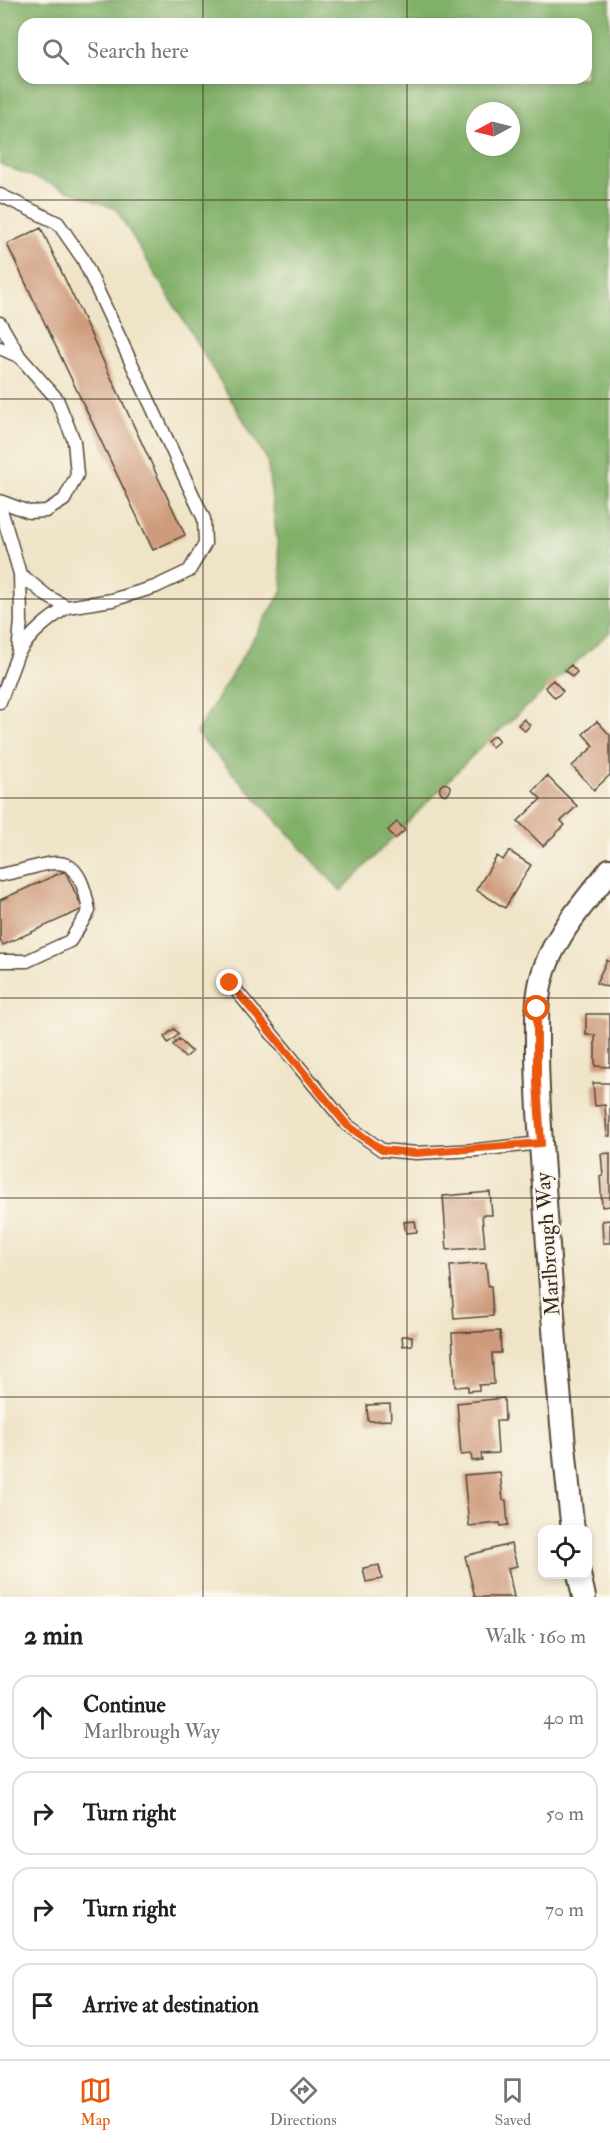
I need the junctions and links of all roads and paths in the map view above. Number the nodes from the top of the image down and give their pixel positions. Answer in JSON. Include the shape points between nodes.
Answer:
{"nodes":[{"id":1,"x":0,"y":195,"type":"edge"},
{"id":2,"x":0,"y":323,"type":"edge"},
{"id":3,"x":0,"y":348,"type":"edge"},
{"id":4,"x":20,"y":357,"type":"junction"},
{"id":5,"x":0,"y":501,"type":"edge"},
{"id":6,"x":0,"y":506,"type":"edge"},
{"id":7,"x":20,"y":574,"type":"junction"},
{"id":8,"x":68,"y":607,"type":"junction"},
{"id":9,"x":18,"y":653,"type":"junction"},
{"id":10,"x":0,"y":702,"type":"edge"},
{"id":11,"x":610,"y":870,"type":"edge"},
{"id":12,"x":0,"y":875,"type":"edge"},
{"id":13,"x":0,"y":961,"type":"edge"},
{"id":14,"x":230,"y":983,"type":"dead end"},
{"id":15,"x":541,"y":1143,"type":"junction"},
{"id":16,"x":572,"y":1525,"type":"edge"},
{"id":17,"x":580,"y":1579,"type":"edge"},
{"id":18,"x":584,"y":1597,"type":"edge"}],
"edges":[{"from":1,"to":8,"type":"lane","via":[[58,223],[83,259],[204,519],[205,544],[189,571],[112,600]]},
{"from":2,"to":4,"type":"lane"},
{"from":3,"to":4,"type":"lane"},
{"from":4,"to":5,"type":"lane","via":[[57,399],[74,441],[77,475],[64,500],[46,511],[28,512]]},
{"from":6,"to":7,"type":"lane"},
{"from":7,"to":8,"type":"lane"},
{"from":7,"to":9,"type":"lane"},
{"from":8,"to":9,"type":"lane","via":[[46,621]]},
{"from":9,"to":10,"type":"lane"},
{"from":11,"to":15,"type":"street","name":"Marlbrough Way","via":[[561,933],[541,982],[537,1009]]},
{"from":12,"to":13,"type":"lane","via":[[52,862],[66,863],[85,889],[89,911],[70,941],[27,961]]},
{"from":14,"to":15,"type":"lane","via":[[347,1125],[382,1150],[416,1153]]},
{"from":15,"to":16,"type":"street","name":"Marlbrough Way","via":[[560,1412]]},
{"from":17,"to":18,"type":"street"}]}
